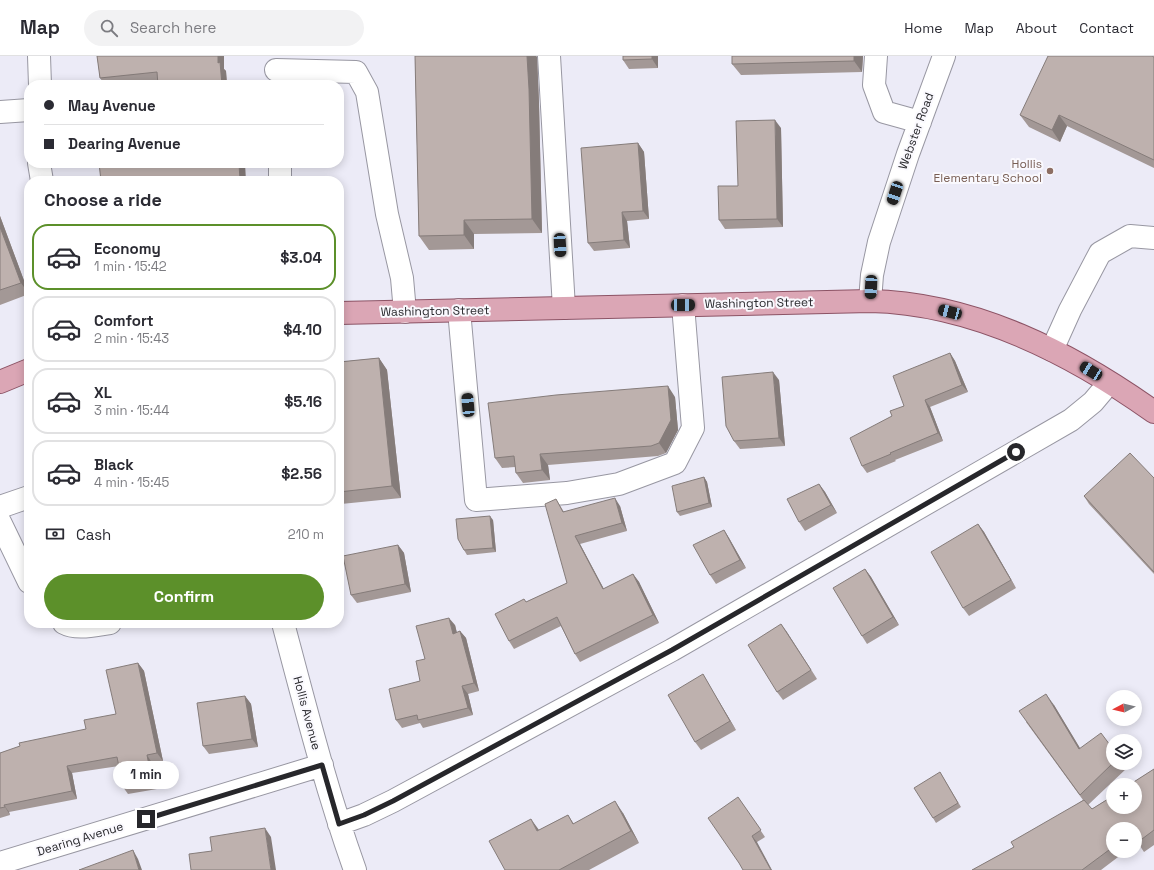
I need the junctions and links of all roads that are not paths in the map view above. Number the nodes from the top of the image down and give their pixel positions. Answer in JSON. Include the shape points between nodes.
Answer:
{"nodes":[{"id":1,"x":39,"y":56,"type":"edge"},
{"id":2,"x":550,"y":56,"type":"edge"},
{"id":3,"x":876,"y":56,"type":"edge"},
{"id":4,"x":944,"y":56,"type":"edge"},
{"id":5,"x":276,"y":70,"type":"edge"},
{"id":6,"x":40,"y":80,"type":"edge"},
{"id":7,"x":24,"y":110,"type":"edge"},
{"id":8,"x":0,"y":112,"type":"edge"},
{"id":9,"x":920,"y":122,"type":"junction"},
{"id":10,"x":1154,"y":238,"type":"edge"},
{"id":11,"x":870,"y":300,"type":"junction"},
{"id":12,"x":683,"y":305,"type":"junction"},
{"id":13,"x":564,"y":308,"type":"junction"},
{"id":14,"x":459,"y":310,"type":"junction"},
{"id":15,"x":405,"y":312,"type":"junction"},
{"id":16,"x":344,"y":313,"type":"edge"},
{"id":17,"x":1052,"y":350,"type":"junction"},
{"id":18,"x":24,"y":372,"type":"edge"},
{"id":19,"x":0,"y":382,"type":"edge"},
{"id":20,"x":1109,"y":383,"type":"junction"},
{"id":21,"x":1154,"y":412,"type":"edge"},
{"id":22,"x":24,"y":499,"type":"edge"},
{"id":23,"x":0,"y":507,"type":"edge"},
{"id":24,"x":0,"y":522,"type":"edge"},
{"id":25,"x":24,"y":572,"type":"edge"},
{"id":26,"x":284,"y":628,"type":"edge"},
{"id":27,"x":322,"y":765,"type":"junction"},
{"id":28,"x":339,"y":824,"type":"junction"},
{"id":29,"x":0,"y":863,"type":"edge"},
{"id":30,"x":355,"y":870,"type":"edge"}],
"edges":[{"from":1,"to":6,"type":"street"},
{"from":2,"to":13,"type":"street"},
{"from":3,"to":9,"type":"street","via":[[874,85],[884,112]]},
{"from":4,"to":9,"type":"street","name":"Webster Road"},
{"from":5,"to":15,"type":"street","via":[[356,72],[367,92],[387,214],[402,278]]},
{"from":7,"to":8,"type":"street"},
{"from":9,"to":11,"type":"street","name":"Webster Road","via":[[879,242],[872,274]]},
{"from":10,"to":17,"type":"street","via":[[1130,236],[1100,253]]},
{"from":11,"to":12,"type":"main road","name":"Washington Street"},
{"from":11,"to":17,"type":"main road","name":"Washington Street","via":[[918,304],[972,318],[998,326]]},
{"from":12,"to":13,"type":"main road","name":"Washington Street"},
{"from":12,"to":14,"type":"street","via":[[692,428],[675,463],[619,484],[567,494],[476,500]]},
{"from":13,"to":14,"type":"main road","name":"Washington Street"},
{"from":14,"to":15,"type":"main road","name":"Washington Street"},
{"from":15,"to":16,"type":"main road","name":"Washington Street"},
{"from":17,"to":20,"type":"main road","name":"Washington Street"},
{"from":18,"to":19,"type":"main road"},
{"from":20,"to":21,"type":"main road","name":"Washington Street"},
{"from":20,"to":28,"type":"street","via":[[1093,402],[1071,420],[672,650],[393,801]]},
{"from":22,"to":23,"type":"street"},
{"from":24,"to":25,"type":"street"},
{"from":26,"to":27,"type":"street","name":"Hollis Avenue"},
{"from":27,"to":28,"type":"street","name":"Hollis Avenue"},
{"from":27,"to":29,"type":"street","name":"Dearing Avenue"},
{"from":28,"to":30,"type":"street","name":"Hollis Avenue"}]}
